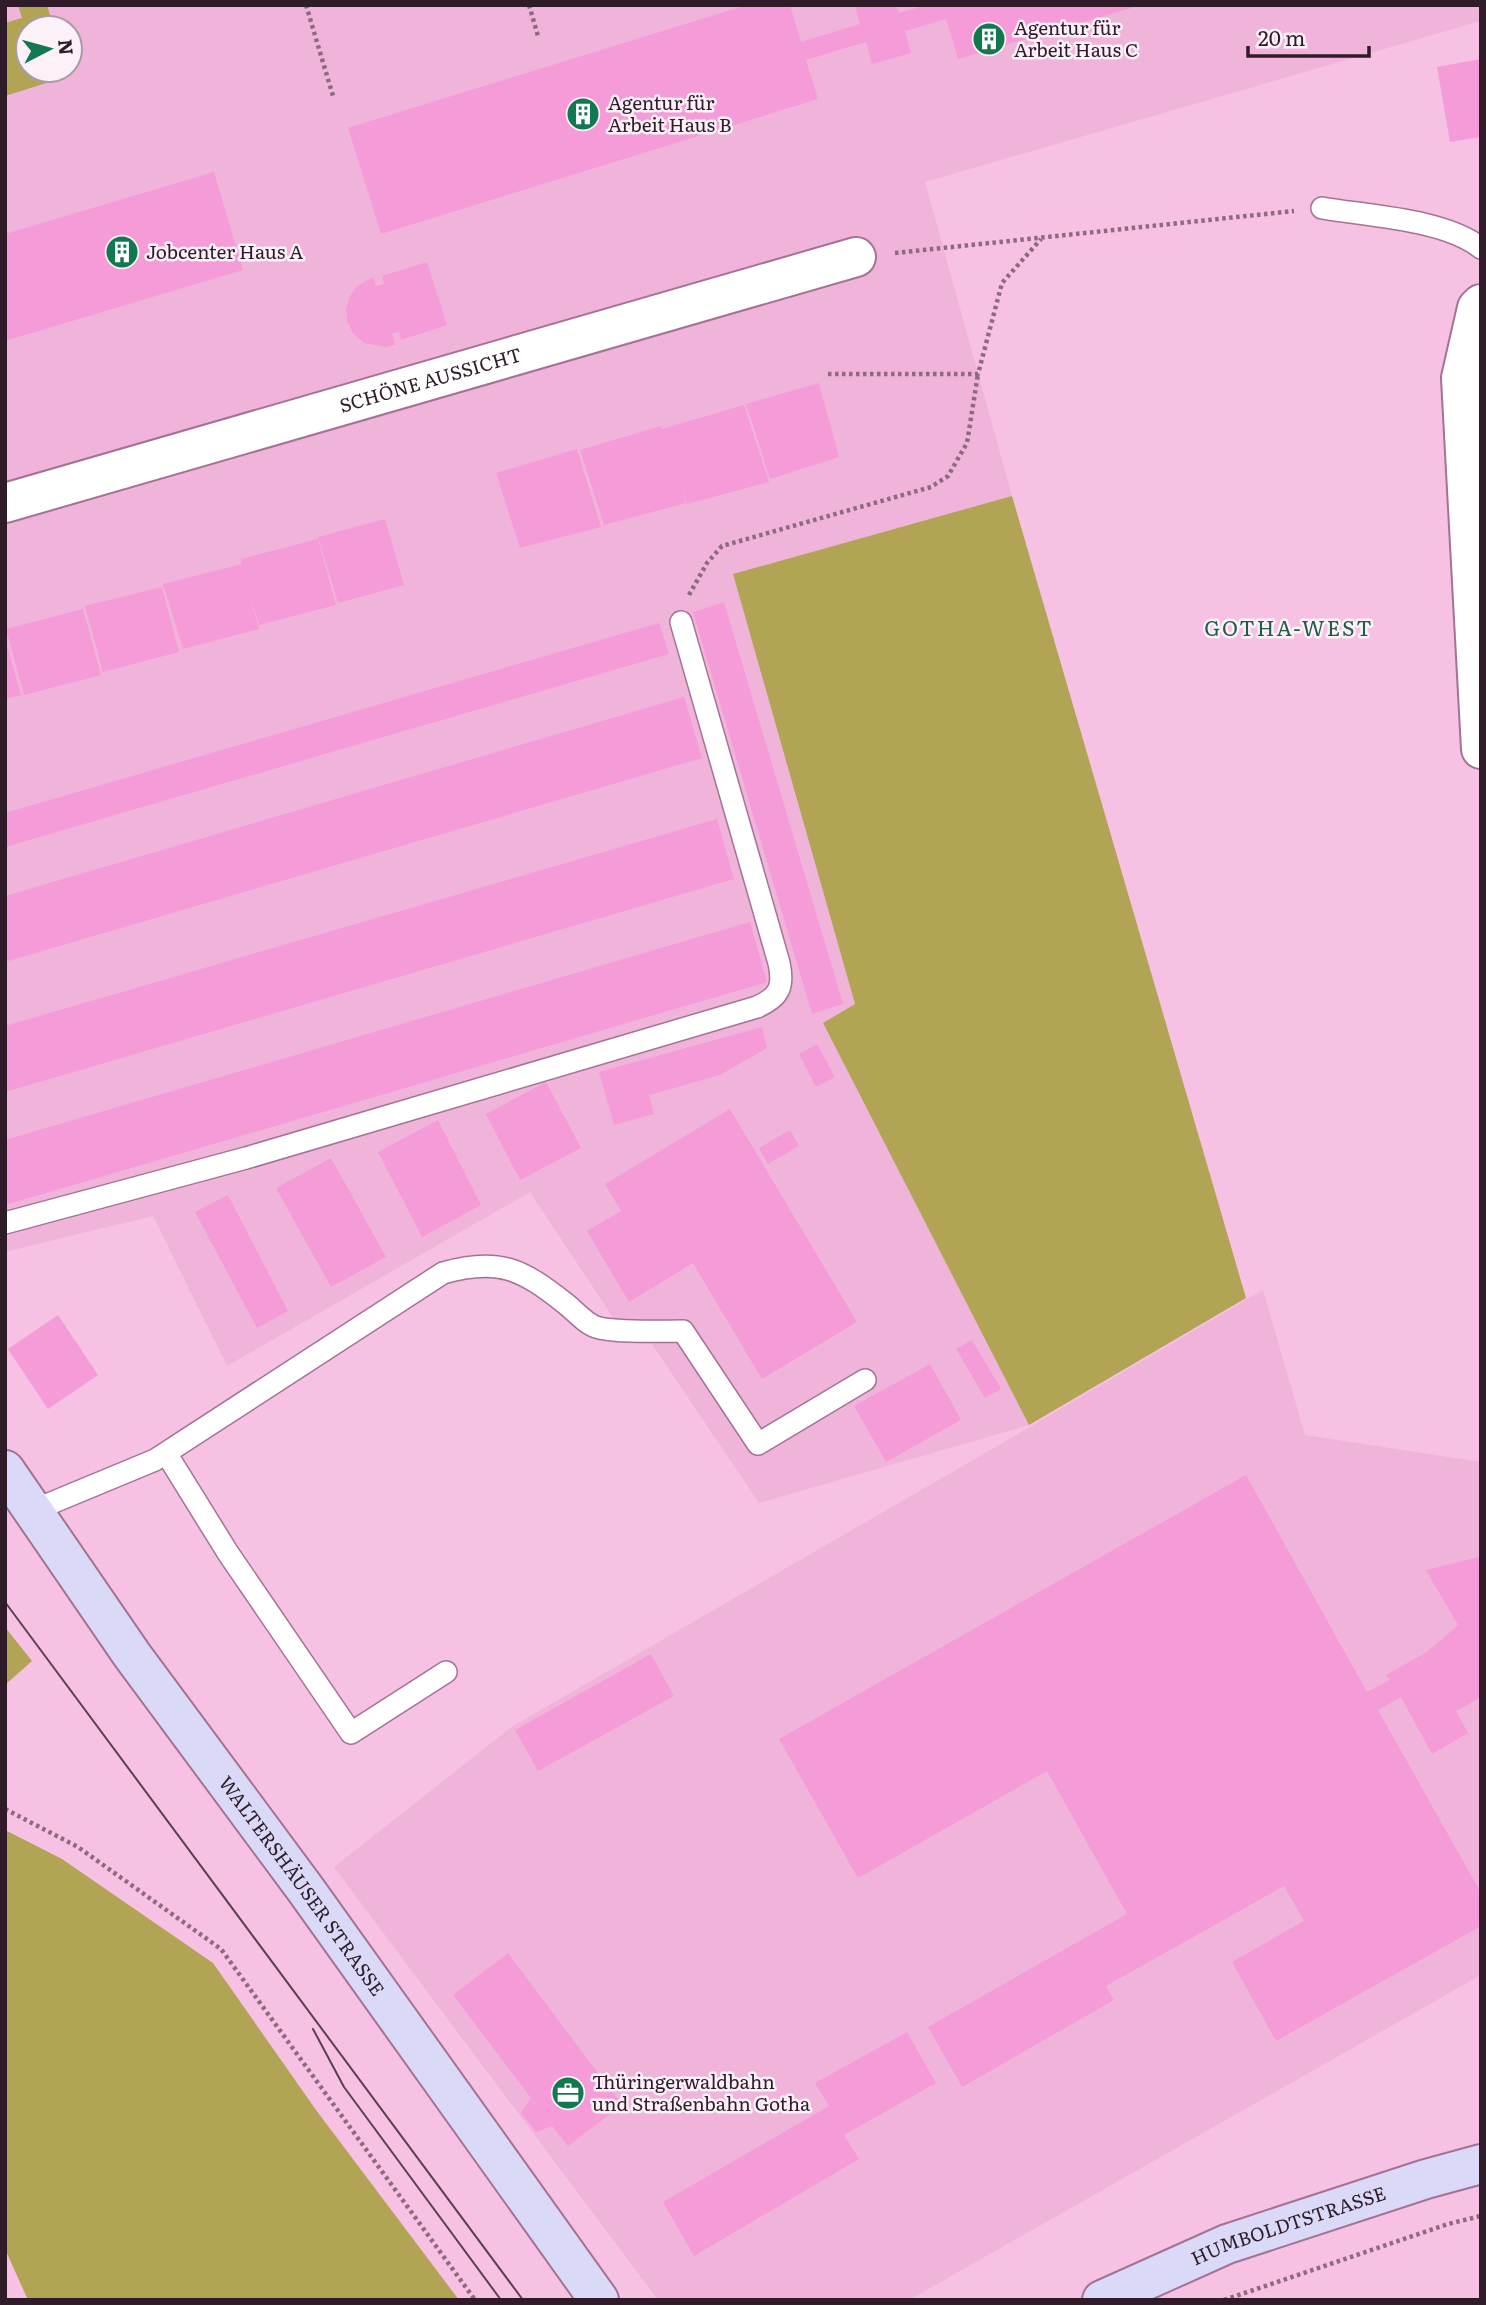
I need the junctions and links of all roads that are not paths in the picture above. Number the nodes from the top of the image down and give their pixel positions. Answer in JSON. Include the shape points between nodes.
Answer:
{"nodes":[{"id":1,"x":1322,"y":208,"type":"road end"},
{"id":2,"x":1481,"y":248,"type":"edge"},
{"id":3,"x":856,"y":257,"type":"road end"},
{"id":4,"x":1481,"y":304,"type":"edge"},
{"id":5,"x":5,"y":503,"type":"edge"},
{"id":6,"x":681,"y":622,"type":"road end"},
{"id":7,"x":1481,"y":749,"type":"edge"},
{"id":8,"x":5,"y":1223,"type":"edge"},
{"id":9,"x":865,"y":1380,"type":"dead end"},
{"id":10,"x":166,"y":1453,"type":"junction"},
{"id":11,"x":5,"y":1471,"type":"edge"},
{"id":12,"x":32,"y":1511,"type":"junction"},
{"id":13,"x":446,"y":1672,"type":"dead end"},
{"id":14,"x":1481,"y":2164,"type":"edge"},
{"id":15,"x":599,"y":2300,"type":"edge"},
{"id":16,"x":1102,"y":2300,"type":"edge"}],
"edges":[{"from":1,"to":2,"type":"lane","via":[[1416,222],[1471,240]]},
{"from":3,"to":5,"type":"street","name":"SCHÖNE AUSSICHT"},
{"from":4,"to":7,"type":"street","via":[[1461,378]]},
{"from":6,"to":8,"type":"lane","via":[[783,979],[770,1001],[246,1158]]},
{"from":9,"to":10,"type":"lane","via":[[758,1444],[683,1331],[595,1327],[538,1281],[514,1270],[467,1266],[443,1273]]},
{"from":10,"to":12,"type":"lane"},
{"from":10,"to":13,"type":"lane","via":[[351,1733]]},
{"from":11,"to":12,"type":"main road","name":"WALTERSHÄUSER STRASSE"},
{"from":12,"to":15,"type":"main road","name":"WALTERSHÄUSER STRASSE"},
{"from":14,"to":16,"type":"main road","name":"HUMBOLDTSTRASSE","via":[[1227,2244]]}]}
